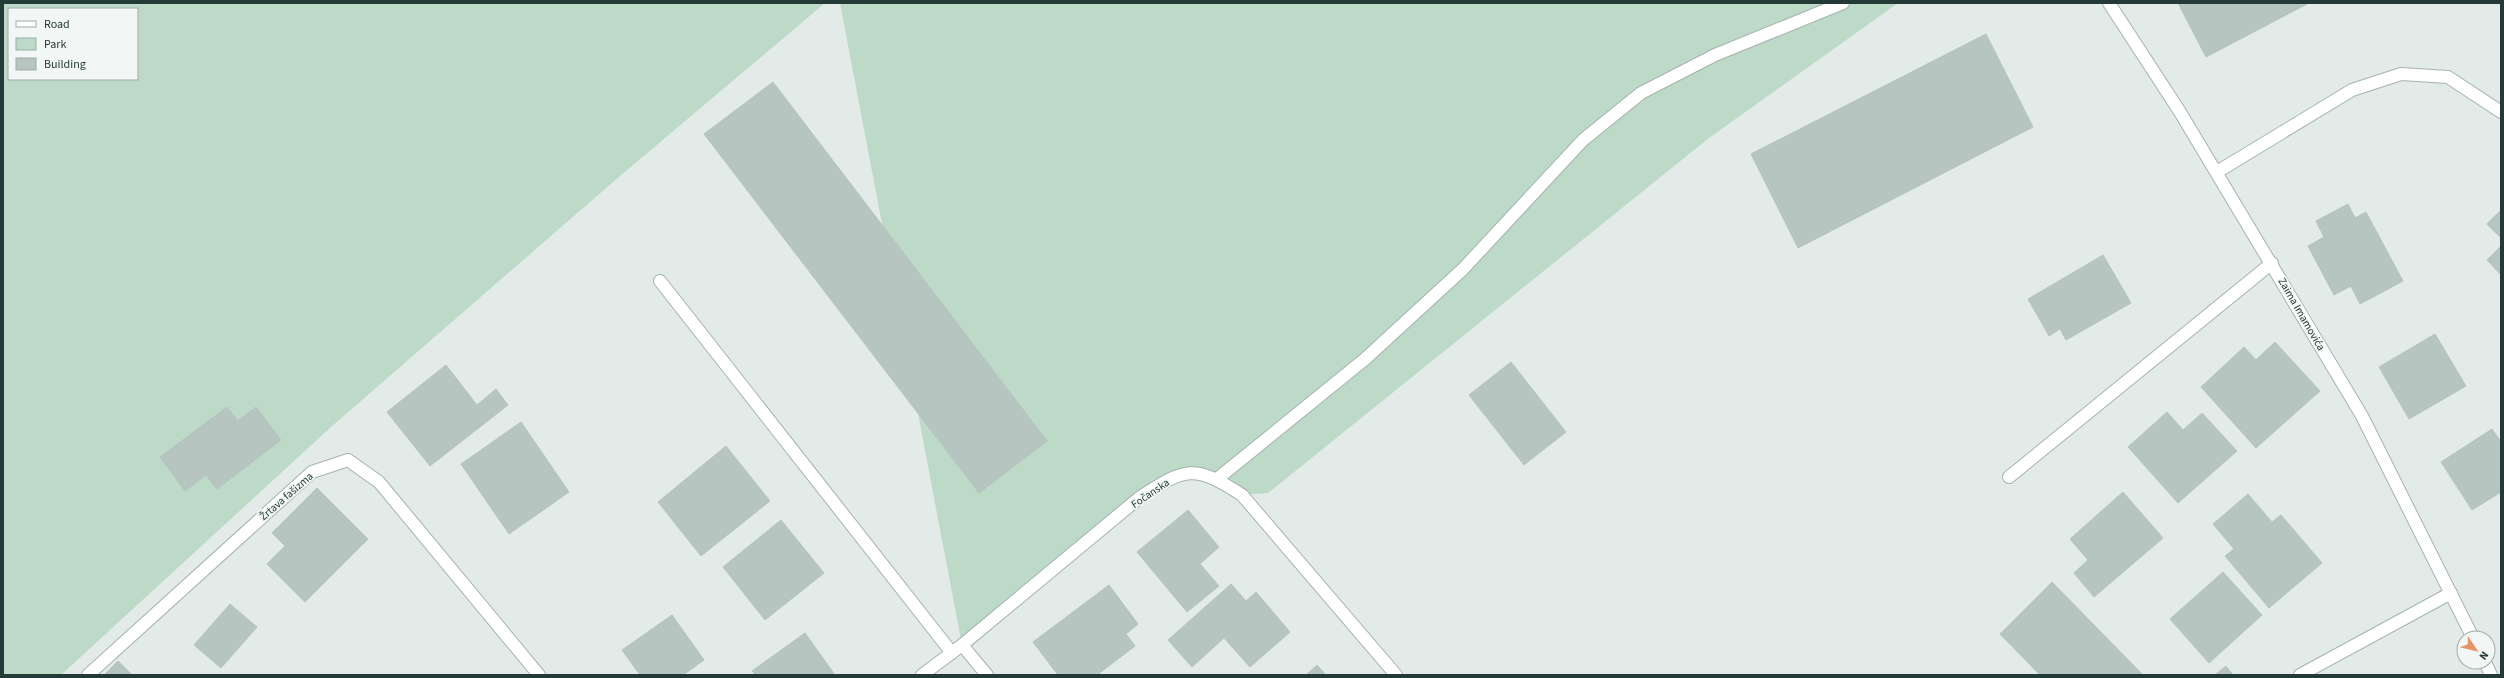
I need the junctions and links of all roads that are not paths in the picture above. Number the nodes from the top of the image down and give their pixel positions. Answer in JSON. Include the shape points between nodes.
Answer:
{"nodes":[{"id":1,"x":1843,"y":3,"type":"edge"},
{"id":2,"x":2109,"y":3,"type":"edge"},
{"id":3,"x":2501,"y":112,"type":"edge"},
{"id":4,"x":2216,"y":172,"type":"junction"},
{"id":5,"x":2272,"y":263,"type":"junction"},
{"id":6,"x":660,"y":281,"type":"dead end"},
{"id":7,"x":2009,"y":477,"type":"dead end"},
{"id":8,"x":1217,"y":479,"type":"junction"},
{"id":9,"x":2450,"y":593,"type":"junction"},
{"id":10,"x":2469,"y":630,"type":"edge"},
{"id":11,"x":957,"y":649,"type":"junction"},
{"id":12,"x":88,"y":675,"type":"edge"},
{"id":13,"x":539,"y":675,"type":"edge"},
{"id":14,"x":922,"y":675,"type":"edge"},
{"id":15,"x":988,"y":675,"type":"edge"},
{"id":16,"x":1396,"y":675,"type":"edge"},
{"id":17,"x":2300,"y":675,"type":"edge"}],
"edges":[{"from":1,"to":8,"type":"street","via":[[1715,55],[1642,93],[1583,140],[1463,269],[1365,360]]},
{"from":2,"to":4,"type":"street","name":"Zaima Imamovića"},
{"from":3,"to":4,"type":"street","via":[[2448,78],[2400,74],[2352,90]]},
{"from":4,"to":5,"type":"street","name":"Zaima Imamovića"},
{"from":5,"to":7,"type":"street"},
{"from":5,"to":9,"type":"street","name":"Zaima Imamovića","via":[[2362,416]]},
{"from":6,"to":11,"type":"street"},
{"from":8,"to":11,"type":"street","name":"Fočanska","via":[[1196,472],[1169,479],[1151,490]]},
{"from":8,"to":16,"type":"street","name":"Fočanska","via":[[1242,495],[1268,523]]},
{"from":9,"to":10,"type":"street","name":"Zaima Imamovića"},
{"from":9,"to":17,"type":"street"},
{"from":11,"to":14,"type":"street","name":"Fočanska"},
{"from":11,"to":15,"type":"street"},
{"from":12,"to":13,"type":"street","name":"Žrtava fašizma","via":[[312,472],[348,460],[379,482]]}]}
